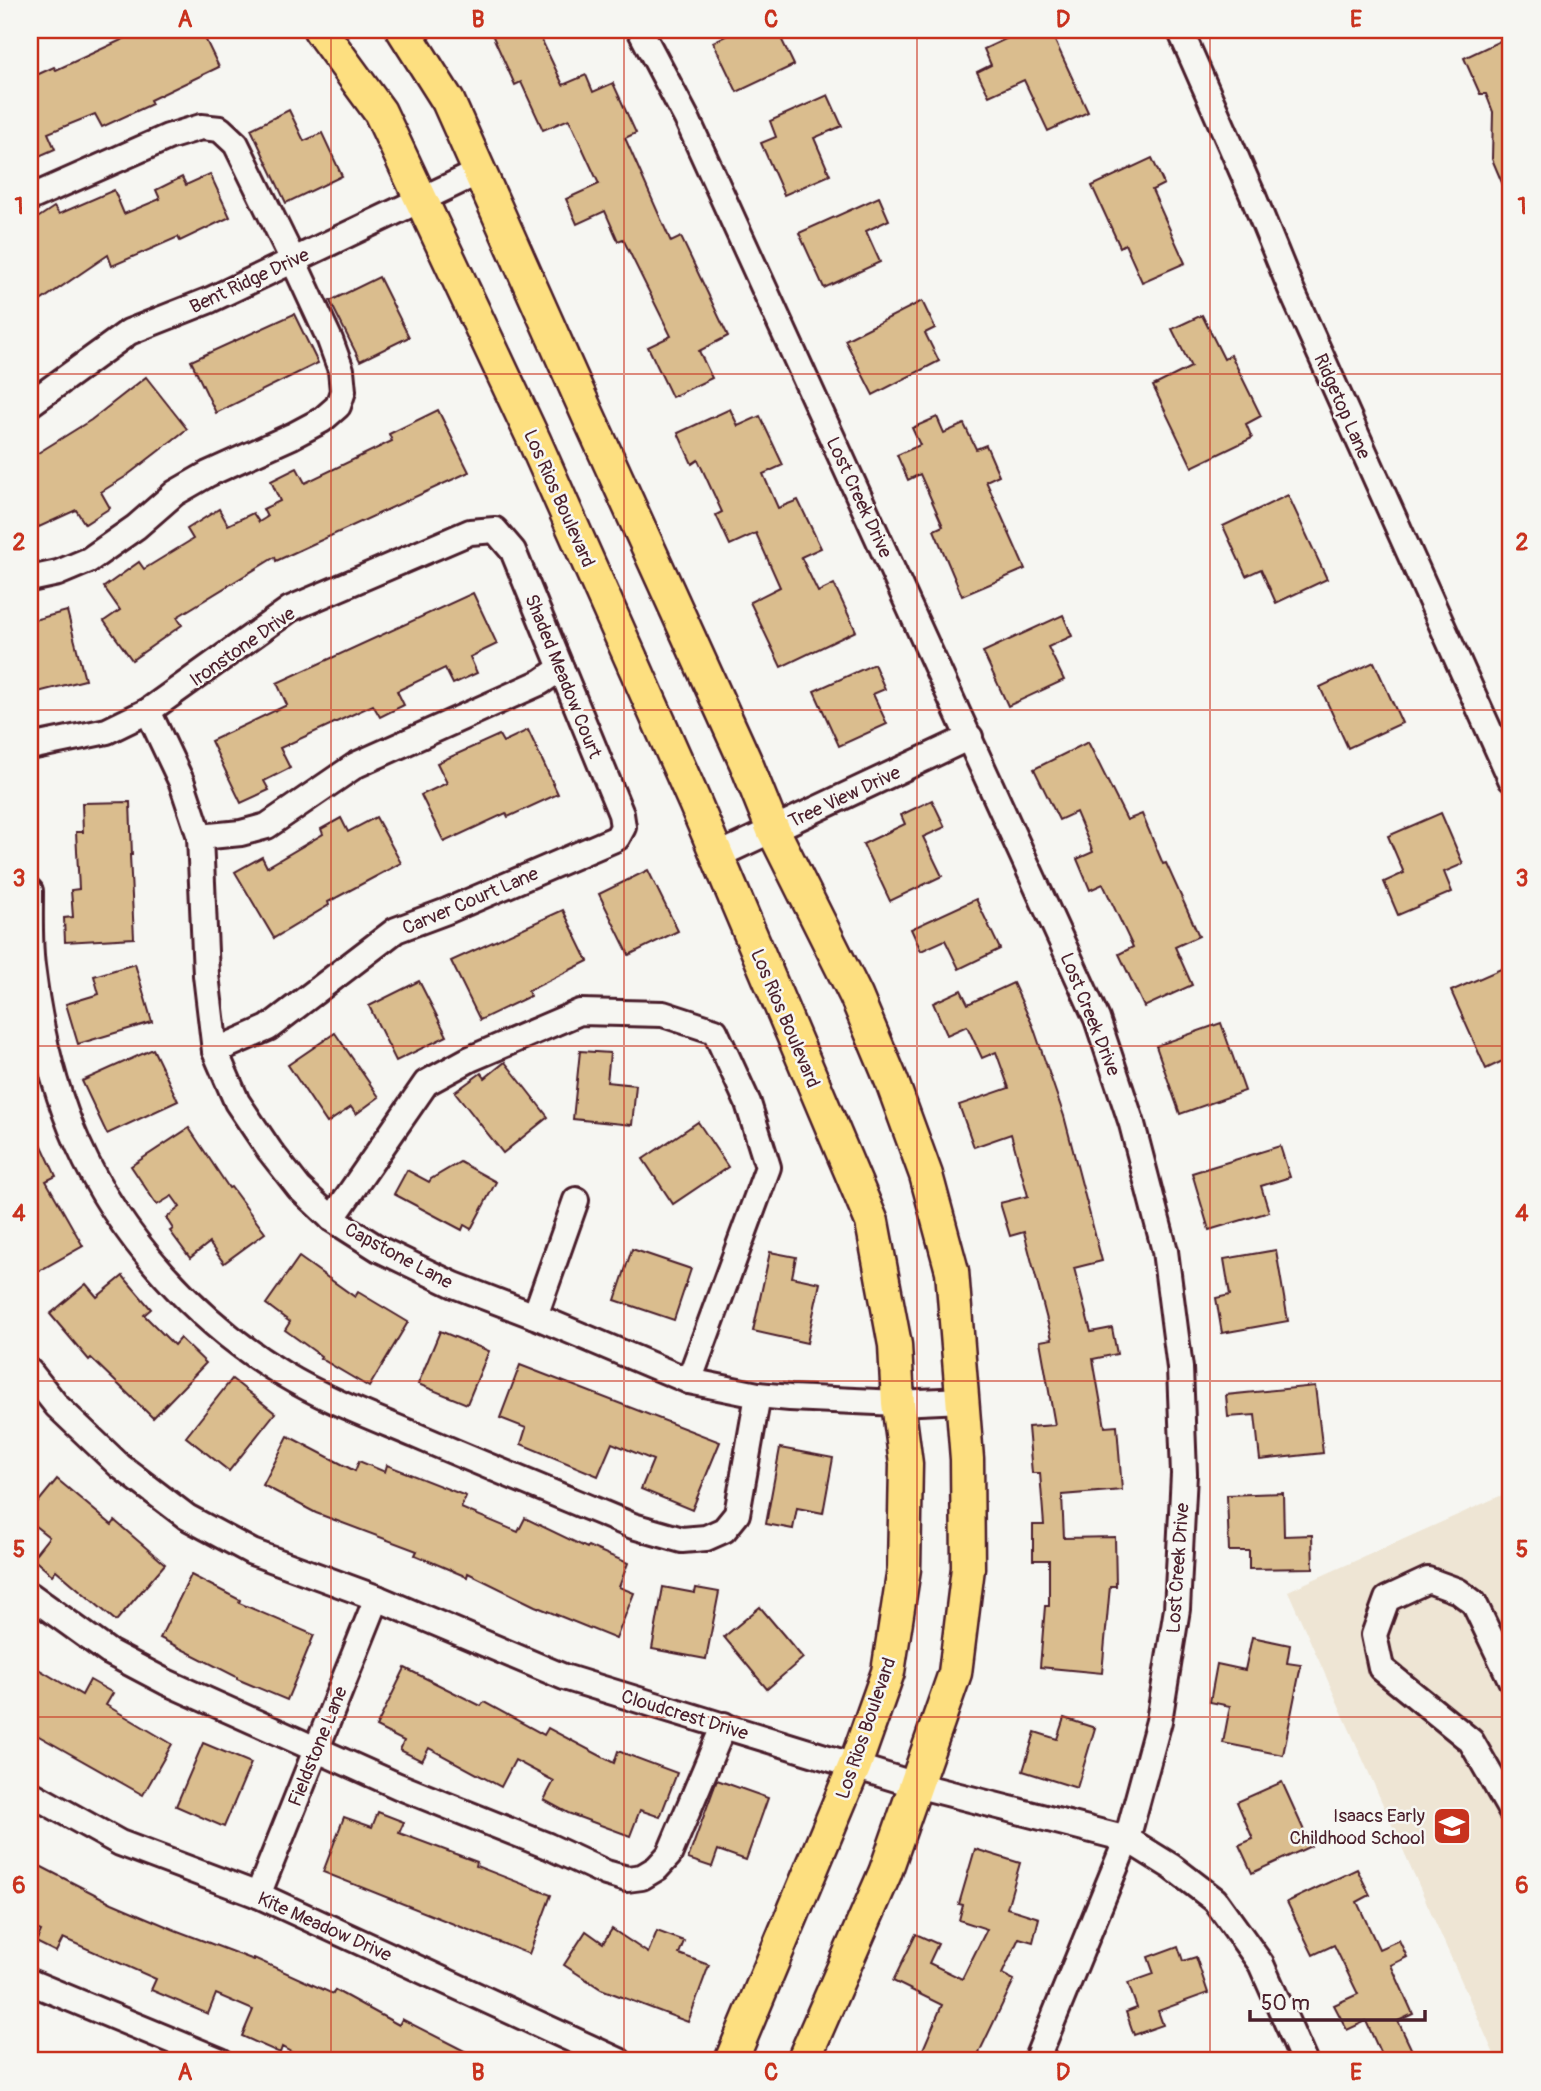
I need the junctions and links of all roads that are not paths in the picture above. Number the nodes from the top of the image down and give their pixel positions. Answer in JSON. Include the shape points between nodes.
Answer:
{"nodes":[{"id":1,"x":320,"y":30,"type":"edge"},
{"id":2,"x":403,"y":30,"type":"edge"},
{"id":3,"x":640,"y":30,"type":"edge"},
{"id":4,"x":1180,"y":30,"type":"edge"},
{"id":5,"x":479,"y":173,"type":"junction"},
{"id":6,"x":30,"y":198,"type":"edge"},
{"id":7,"x":422,"y":198,"type":"junction"},
{"id":8,"x":293,"y":260,"type":"junction"},
{"id":9,"x":30,"y":404,"type":"edge"},
{"id":10,"x":495,"y":530,"type":"joint"},
{"id":11,"x":30,"y":579,"type":"edge"},
{"id":12,"x":561,"y":668,"type":"junction"},
{"id":13,"x":148,"y":711,"type":"junction"},
{"id":14,"x":970,"y":737,"type":"junction"},
{"id":15,"x":30,"y":747,"type":"edge"},
{"id":16,"x":1511,"y":779,"type":"edge"},
{"id":17,"x":623,"y":827,"type":"joint"},
{"id":18,"x":773,"y":830,"type":"junction"},
{"id":19,"x":200,"y":837,"type":"junction"},
{"id":20,"x":718,"y":856,"type":"junction"},
{"id":21,"x":30,"y":891,"type":"edge"},
{"id":22,"x":215,"y":1051,"type":"junction"},
{"id":23,"x":576,"y":1200,"type":"dead end"},
{"id":24,"x":332,"y":1219,"type":"junction"},
{"id":25,"x":535,"y":1315,"type":"junction"},
{"id":26,"x":30,"y":1372,"type":"edge"},
{"id":27,"x":690,"y":1381,"type":"junction"},
{"id":28,"x":758,"y":1395,"type":"junction"},
{"id":29,"x":963,"y":1400,"type":"junction"},
{"id":30,"x":898,"y":1403,"type":"junction"},
{"id":31,"x":30,"y":1595,"type":"edge"},
{"id":32,"x":377,"y":1598,"type":"junction"},
{"id":33,"x":1511,"y":1680,"type":"edge"},
{"id":34,"x":724,"y":1726,"type":"junction"},
{"id":35,"x":315,"y":1749,"type":"junction"},
{"id":36,"x":855,"y":1765,"type":"junction"},
{"id":37,"x":916,"y":1785,"type":"junction"},
{"id":38,"x":30,"y":1793,"type":"edge"},
{"id":39,"x":1511,"y":1811,"type":"edge"},
{"id":40,"x":1127,"y":1839,"type":"junction"},
{"id":41,"x":258,"y":1895,"type":"junction"},
{"id":42,"x":30,"y":1982,"type":"edge"},
{"id":43,"x":221,"y":2061,"type":"edge"},
{"id":44,"x":620,"y":2061,"type":"edge"},
{"id":45,"x":730,"y":2061,"type":"edge"},
{"id":46,"x":803,"y":2061,"type":"edge"},
{"id":47,"x":1036,"y":2061,"type":"edge"},
{"id":48,"x":1304,"y":2061,"type":"edge"}],
"edges":[{"from":1,"to":7,"type":"main road","name":"Los Rios Boulevard","via":[[380,113]]},
{"from":2,"to":5,"type":"main road","via":[[449,101]]},
{"from":3,"to":14,"type":"street","name":"Lost Creek Drive","via":[[687,119]]},
{"from":4,"to":16,"type":"street","name":"Ridgetop Lane"},
{"from":5,"to":7,"type":"street","name":"Bent Ridge Drive"},
{"from":5,"to":18,"type":"main road"},
{"from":6,"to":8,"type":"street","via":[[168,137],[201,127],[220,129],[236,144]]},
{"from":7,"to":8,"type":"street","name":"Bent Ridge Drive"},
{"from":7,"to":20,"type":"main road","name":"Los Rios Boulevard"},
{"from":8,"to":9,"type":"street","name":"Bent Ridge Drive","via":[[130,332]]},
{"from":8,"to":11,"type":"street","via":[[341,370],[344,391],[338,406],[322,420],[175,493],[89,560]]},
{"from":10,"to":12,"type":"street","name":"Shaded Meadow Court","via":[[513,551]]},
{"from":10,"to":13,"type":"street","name":"Ironstone Drive","via":[[470,532],[290,610]]},
{"from":12,"to":17,"type":"street","name":"Shaded Meadow Court"},
{"from":12,"to":19,"type":"street","via":[[541,682],[356,765],[267,826]]},
{"from":13,"to":15,"type":"street","name":"Ironstone Drive","via":[[107,731]]},
{"from":13,"to":19,"type":"street","name":"Capstone Lane","via":[[183,783]]},
{"from":14,"to":18,"type":"street","name":"Tree View Drive"},
{"from":14,"to":40,"type":"street","name":"Lost Creek Drive","via":[[1097,1019],[1132,1124],[1165,1251],[1181,1381],[1184,1475],[1177,1609],[1159,1721]]},
{"from":17,"to":22,"type":"street","name":"Carver Court Lane","via":[[617,838],[396,930],[268,1028]]},
{"from":18,"to":20,"type":"street","name":"Tree View Drive"},
{"from":18,"to":29,"type":"main road","via":[[856,996],[926,1175],[952,1271]]},
{"from":19,"to":22,"type":"street","name":"Capstone Lane","via":[[206,975]]},
{"from":20,"to":30,"type":"main road","name":"Los Rios Boulevard","via":[[872,1222],[895,1345]]},
{"from":21,"to":28,"type":"street","via":[[32,964],[42,1029],[78,1145],[114,1210],[154,1263],[200,1311],[250,1352],[324,1397],[632,1526],[682,1540],[706,1538],[724,1530],[737,1514]]},
{"from":22,"to":24,"type":"street","name":"Capstone Lane","via":[[237,1102],[270,1151]]},
{"from":23,"to":25,"type":"street"},
{"from":24,"to":25,"type":"street","name":"Capstone Lane","via":[[379,1249],[454,1285]]},
{"from":24,"to":27,"type":"street","via":[[426,1083],[470,1059],[580,1012],[663,1014],[715,1031],[748,1103],[768,1167]]},
{"from":25,"to":27,"type":"street","name":"Capstone Lane"},
{"from":26,"to":32,"type":"street","name":"Cloudcrest Drive","via":[[57,1406],[120,1466],[187,1517],[253,1552]]},
{"from":27,"to":28,"type":"street","name":"Capstone Lane"},
{"from":28,"to":30,"type":"street","name":"Capstone Lane"},
{"from":29,"to":30,"type":"street","name":"Capstone Lane"},
{"from":29,"to":37,"type":"main road","via":[[967,1581],[955,1673]]},
{"from":30,"to":36,"type":"main road","name":"Los Rios Boulevard","via":[[906,1464],[904,1569],[888,1672]]},
{"from":31,"to":35,"type":"street","via":[[110,1651],[166,1682]]},
{"from":32,"to":34,"type":"street","name":"Cloudcrest Drive","via":[[564,1678]]},
{"from":32,"to":35,"type":"street","name":"Fieldstone Lane"},
{"from":33,"to":39,"type":"street","via":[[1474,1603],[1458,1591],[1428,1580],[1387,1599],[1374,1635],[1381,1668],[1471,1741]]},
{"from":34,"to":35,"type":"street","via":[[668,1855],[642,1877],[627,1879]]},
{"from":34,"to":36,"type":"street","name":"Cloudcrest Drive"},
{"from":35,"to":41,"type":"street","name":"Fieldstone Lane"},
{"from":36,"to":37,"type":"street","name":"Cloudcrest Drive"},
{"from":36,"to":45,"type":"main road","name":"Los Rios Boulevard"},
{"from":37,"to":40,"type":"street","name":"Cloudcrest Drive"},
{"from":37,"to":46,"type":"main road","via":[[885,1873]]},
{"from":38,"to":41,"type":"street","name":"Kite Meadow Drive","via":[[120,1843]]},
{"from":40,"to":47,"type":"street","name":"Lost Creek Drive"},
{"from":40,"to":48,"type":"street","name":"Cloudcrest Drive","via":[[1215,1900],[1261,1964]]},
{"from":41,"to":44,"type":"street","name":"Kite Meadow Drive"},
{"from":42,"to":43,"type":"street"}]}
